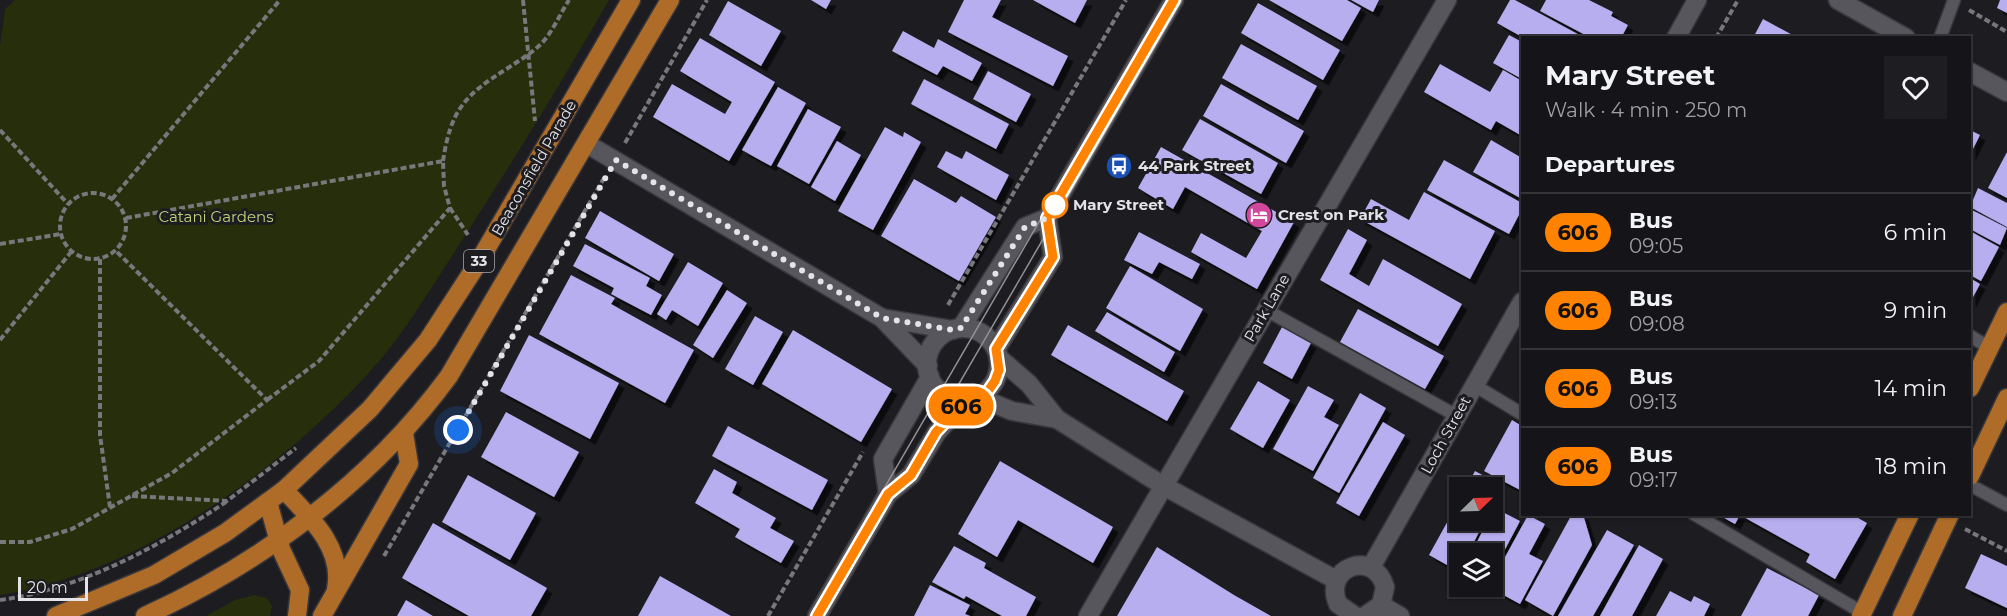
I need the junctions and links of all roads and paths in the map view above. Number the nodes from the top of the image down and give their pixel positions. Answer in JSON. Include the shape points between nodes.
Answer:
{"nodes":[{"id":1,"x":280,"y":0,"type":"edge"},
{"id":2,"x":523,"y":0,"type":"edge"},
{"id":3,"x":569,"y":0,"type":"edge"},
{"id":4,"x":631,"y":0,"type":"edge"},
{"id":5,"x":670,"y":0,"type":"edge"},
{"id":6,"x":707,"y":0,"type":"edge"},
{"id":7,"x":1174,"y":0,"type":"edge"},
{"id":8,"x":1447,"y":0,"type":"edge"},
{"id":9,"x":1697,"y":0,"type":"edge"},
{"id":10,"x":1738,"y":0,"type":"edge"},
{"id":11,"x":1838,"y":0,"type":"edge"},
{"id":12,"x":1954,"y":1,"type":"edge"},
{"id":13,"x":2007,"y":32,"type":"edge"},
{"id":14,"x":1677,"y":36,"type":"edge"},
{"id":15,"x":1717,"y":36,"type":"edge"},
{"id":16,"x":1902,"y":36,"type":"edge"},
{"id":17,"x":1941,"y":36,"type":"edge"},
{"id":18,"x":530,"y":54,"type":"junction"},
{"id":19,"x":1971,"y":73,"type":"edge"},
{"id":20,"x":2007,"y":92,"type":"edge"},
{"id":21,"x":531,"y":129,"type":"dead end"},
{"id":22,"x":0,"y":130,"type":"edge"},
{"id":23,"x":587,"y":144,"type":"junction"},
{"id":24,"x":616,"y":160,"type":"junction"},
{"id":25,"x":443,"y":161,"type":"junction"},
{"id":26,"x":112,"y":199,"type":"junction"},
{"id":27,"x":68,"y":204,"type":"junction"},
{"id":28,"x":450,"y":208,"type":"junction"},
{"id":29,"x":126,"y":218,"type":"junction"},
{"id":30,"x":1047,"y":218,"type":"junction"},
{"id":31,"x":474,"y":226,"type":"dead end"},
{"id":32,"x":61,"y":234,"type":"junction"},
{"id":33,"x":468,"y":236,"type":"junction"},
{"id":34,"x":0,"y":243,"type":"edge"},
{"id":35,"x":464,"y":245,"type":"dead end"},
{"id":36,"x":115,"y":250,"type":"junction"},
{"id":37,"x":71,"y":251,"type":"junction"},
{"id":38,"x":100,"y":259,"type":"junction"},
{"id":39,"x":1521,"y":304,"type":"edge"},
{"id":40,"x":1266,"y":310,"type":"junction"},
{"id":41,"x":2007,"y":312,"type":"edge"},
{"id":42,"x":882,"y":318,"type":"junction"},
{"id":43,"x":957,"y":329,"type":"junction"},
{"id":44,"x":1971,"y":337,"type":"edge"},
{"id":45,"x":0,"y":340,"type":"edge"},
{"id":46,"x":1990,"y":348,"type":"junction"},
{"id":47,"x":998,"y":354,"type":"junction"},
{"id":48,"x":929,"y":371,"type":"junction"},
{"id":49,"x":1474,"y":386,"type":"junction"},
{"id":50,"x":1971,"y":386,"type":"edge"},
{"id":51,"x":973,"y":398,"type":"junction"},
{"id":52,"x":2007,"y":398,"type":"edge"},
{"id":53,"x":267,"y":400,"type":"junction"},
{"id":54,"x":1521,"y":413,"type":"edge"},
{"id":55,"x":1457,"y":416,"type":"junction"},
{"id":56,"x":1057,"y":419,"type":"junction"},
{"id":57,"x":404,"y":433,"type":"junction"},
{"id":58,"x":300,"y":445,"type":"dead end"},
{"id":59,"x":1971,"y":474,"type":"edge"},
{"id":60,"x":1162,"y":485,"type":"junction"},
{"id":61,"x":1971,"y":486,"type":"edge"},
{"id":62,"x":284,"y":490,"type":"junction"},
{"id":63,"x":888,"y":494,"type":"junction"},
{"id":64,"x":132,"y":496,"type":"junction"},
{"id":65,"x":227,"y":501,"type":"junction"},
{"id":66,"x":268,"y":502,"type":"junction"},
{"id":67,"x":2007,"y":505,"type":"edge"},
{"id":68,"x":110,"y":507,"type":"junction"},
{"id":69,"x":309,"y":516,"type":"junction"},
{"id":70,"x":1697,"y":516,"type":"edge"},
{"id":71,"x":1909,"y":516,"type":"edge"},
{"id":72,"x":1949,"y":517,"type":"edge"},
{"id":73,"x":278,"y":540,"type":"junction"},
{"id":74,"x":0,"y":542,"type":"edge"},
{"id":75,"x":2007,"y":551,"type":"edge"},
{"id":76,"x":384,"y":556,"type":"dead end"},
{"id":77,"x":1371,"y":567,"type":"junction"},
{"id":78,"x":1336,"y":580,"type":"junction"},
{"id":79,"x":335,"y":593,"type":"junction"},
{"id":80,"x":0,"y":600,"type":"edge"},
{"id":81,"x":1381,"y":605,"type":"junction"},
{"id":82,"x":1346,"y":614,"type":"edge"},
{"id":83,"x":1862,"y":614,"type":"edge"},
{"id":84,"x":56,"y":616,"type":"edge"},
{"id":85,"x":145,"y":616,"type":"edge"},
{"id":86,"x":297,"y":616,"type":"edge"},
{"id":87,"x":322,"y":616,"type":"edge"},
{"id":88,"x":817,"y":616,"type":"edge"},
{"id":89,"x":1088,"y":616,"type":"edge"},
{"id":90,"x":1365,"y":616,"type":"edge"},
{"id":91,"x":1400,"y":616,"type":"edge"},
{"id":92,"x":1902,"y":616,"type":"edge"}],
"edges":[{"from":1,"to":26,"type":"path"},
{"from":2,"to":18,"type":"path"},
{"from":3,"to":18,"type":"path","via":[[543,42]]},
{"from":4,"to":62,"type":"main road","name":"Beaconsfield Parade","number":"33","via":[[478,263],[428,340],[370,409]]},
{"from":5,"to":23,"type":"main road","number":"33"},
{"from":6,"to":24,"type":"path"},
{"from":7,"to":30,"type":"street"},
{"from":8,"to":40,"type":"street","name":"Park Lane"},
{"from":9,"to":14,"type":"street"},
{"from":10,"to":15,"type":"path"},
{"from":11,"to":16,"type":"street"},
{"from":12,"to":13,"type":"path"},
{"from":12,"to":17,"type":"lane"},
{"from":18,"to":21,"type":"path","via":[[536,119]]},
{"from":18,"to":25,"type":"path","via":[[481,85],[457,109]]},
{"from":19,"to":20,"type":"street"},
{"from":22,"to":27,"type":"path"},
{"from":23,"to":24,"type":"street"},
{"from":23,"to":57,"type":"main road","number":"33","via":[[449,376]]},
{"from":24,"to":42,"type":"street"},
{"from":24,"to":76,"type":"path"},
{"from":25,"to":28,"type":"path"},
{"from":25,"to":29,"type":"path"},
{"from":26,"to":27,"type":"path","via":[[84,194]]},
{"from":26,"to":29,"type":"path"},
{"from":27,"to":32,"type":"path","via":[[60,224]]},
{"from":28,"to":33,"type":"path"},
{"from":28,"to":53,"type":"path","via":[[318,361]]},
{"from":29,"to":36,"type":"path","via":[[126,235]]},
{"from":30,"to":43,"type":"street","via":[[1025,227]]},
{"from":30,"to":47,"type":"street","via":[[1053,257]]},
{"from":31,"to":33,"type":"path"},
{"from":32,"to":34,"type":"path"},
{"from":32,"to":37,"type":"path"},
{"from":33,"to":35,"type":"path"},
{"from":36,"to":38,"type":"path"},
{"from":36,"to":53,"type":"path"},
{"from":37,"to":38,"type":"path","via":[[80,257]]},
{"from":37,"to":45,"type":"path"},
{"from":38,"to":68,"type":"path","via":[[100,435]]},
{"from":39,"to":49,"type":"street","name":"Loch Street"},
{"from":40,"to":55,"type":"lane"},
{"from":40,"to":60,"type":"street","name":"Park Lane"},
{"from":41,"to":46,"type":"main road"},
{"from":42,"to":43,"type":"street"},
{"from":42,"to":48,"type":"street"},
{"from":43,"to":47,"type":"street","via":[[981,333]]},
{"from":43,"to":48,"type":"street","via":[[934,343]]},
{"from":44,"to":46,"type":"lane"},
{"from":46,"to":50,"type":"main road"},
{"from":47,"to":51,"type":"street","via":[[995,381]]},
{"from":47,"to":56,"type":"street"},
{"from":48,"to":51,"type":"street","via":[[943,394],[959,400]]},
{"from":48,"to":63,"type":"street","via":[[883,459]]},
{"from":49,"to":54,"type":"lane"},
{"from":49,"to":55,"type":"street","name":"Loch Street"},
{"from":51,"to":56,"type":"street","via":[[1012,411]]},
{"from":51,"to":63,"type":"street","via":[[936,432],[911,475]]},
{"from":52,"to":59,"type":"main road"},
{"from":53,"to":64,"type":"path","via":[[172,473]]},
{"from":55,"to":77,"type":"street","name":"Loch Street"},
{"from":56,"to":60,"type":"street"},
{"from":57,"to":69,"type":"main road","number":"33"},
{"from":57,"to":79,"type":"main road","via":[[409,464]]},
{"from":58,"to":65,"type":"path"},
{"from":60,"to":78,"type":"street"},
{"from":60,"to":89,"type":"street","name":"Park Lane"},
{"from":61,"to":67,"type":"lane"},
{"from":62,"to":66,"type":"main road","name":"Beaconsfield Parade","number":"33"},
{"from":62,"to":69,"type":"main road"},
{"from":63,"to":88,"type":"street"},
{"from":64,"to":65,"type":"path"},
{"from":64,"to":68,"type":"path"},
{"from":65,"to":80,"type":"path","via":[[107,568],[41,592]]},
{"from":66,"to":73,"type":"main road"},
{"from":66,"to":84,"type":"main road","name":"Beaconsfield Parade","number":"33","via":[[154,575]]},
{"from":68,"to":74,"type":"path","via":[[52,537]]},
{"from":69,"to":73,"type":"main road","number":"33"},
{"from":69,"to":79,"type":"main road","via":[[335,558]]},
{"from":70,"to":83,"type":"lane"},
{"from":71,"to":83,"type":"main road"},
{"from":72,"to":75,"type":"path"},
{"from":72,"to":92,"type":"main road"},
{"from":73,"to":85,"type":"main road","number":"33"},
{"from":73,"to":86,"type":"main road","via":[[300,590]]},
{"from":77,"to":78,"type":"street","via":[[1347,568]]},
{"from":77,"to":81,"type":"street","via":[[1381,576],[1385,587]]},
{"from":78,"to":82,"type":"street","via":[[1335,597]]},
{"from":79,"to":87,"type":"main road"},
{"from":81,"to":90,"type":"street"},
{"from":81,"to":91,"type":"street"}]}
